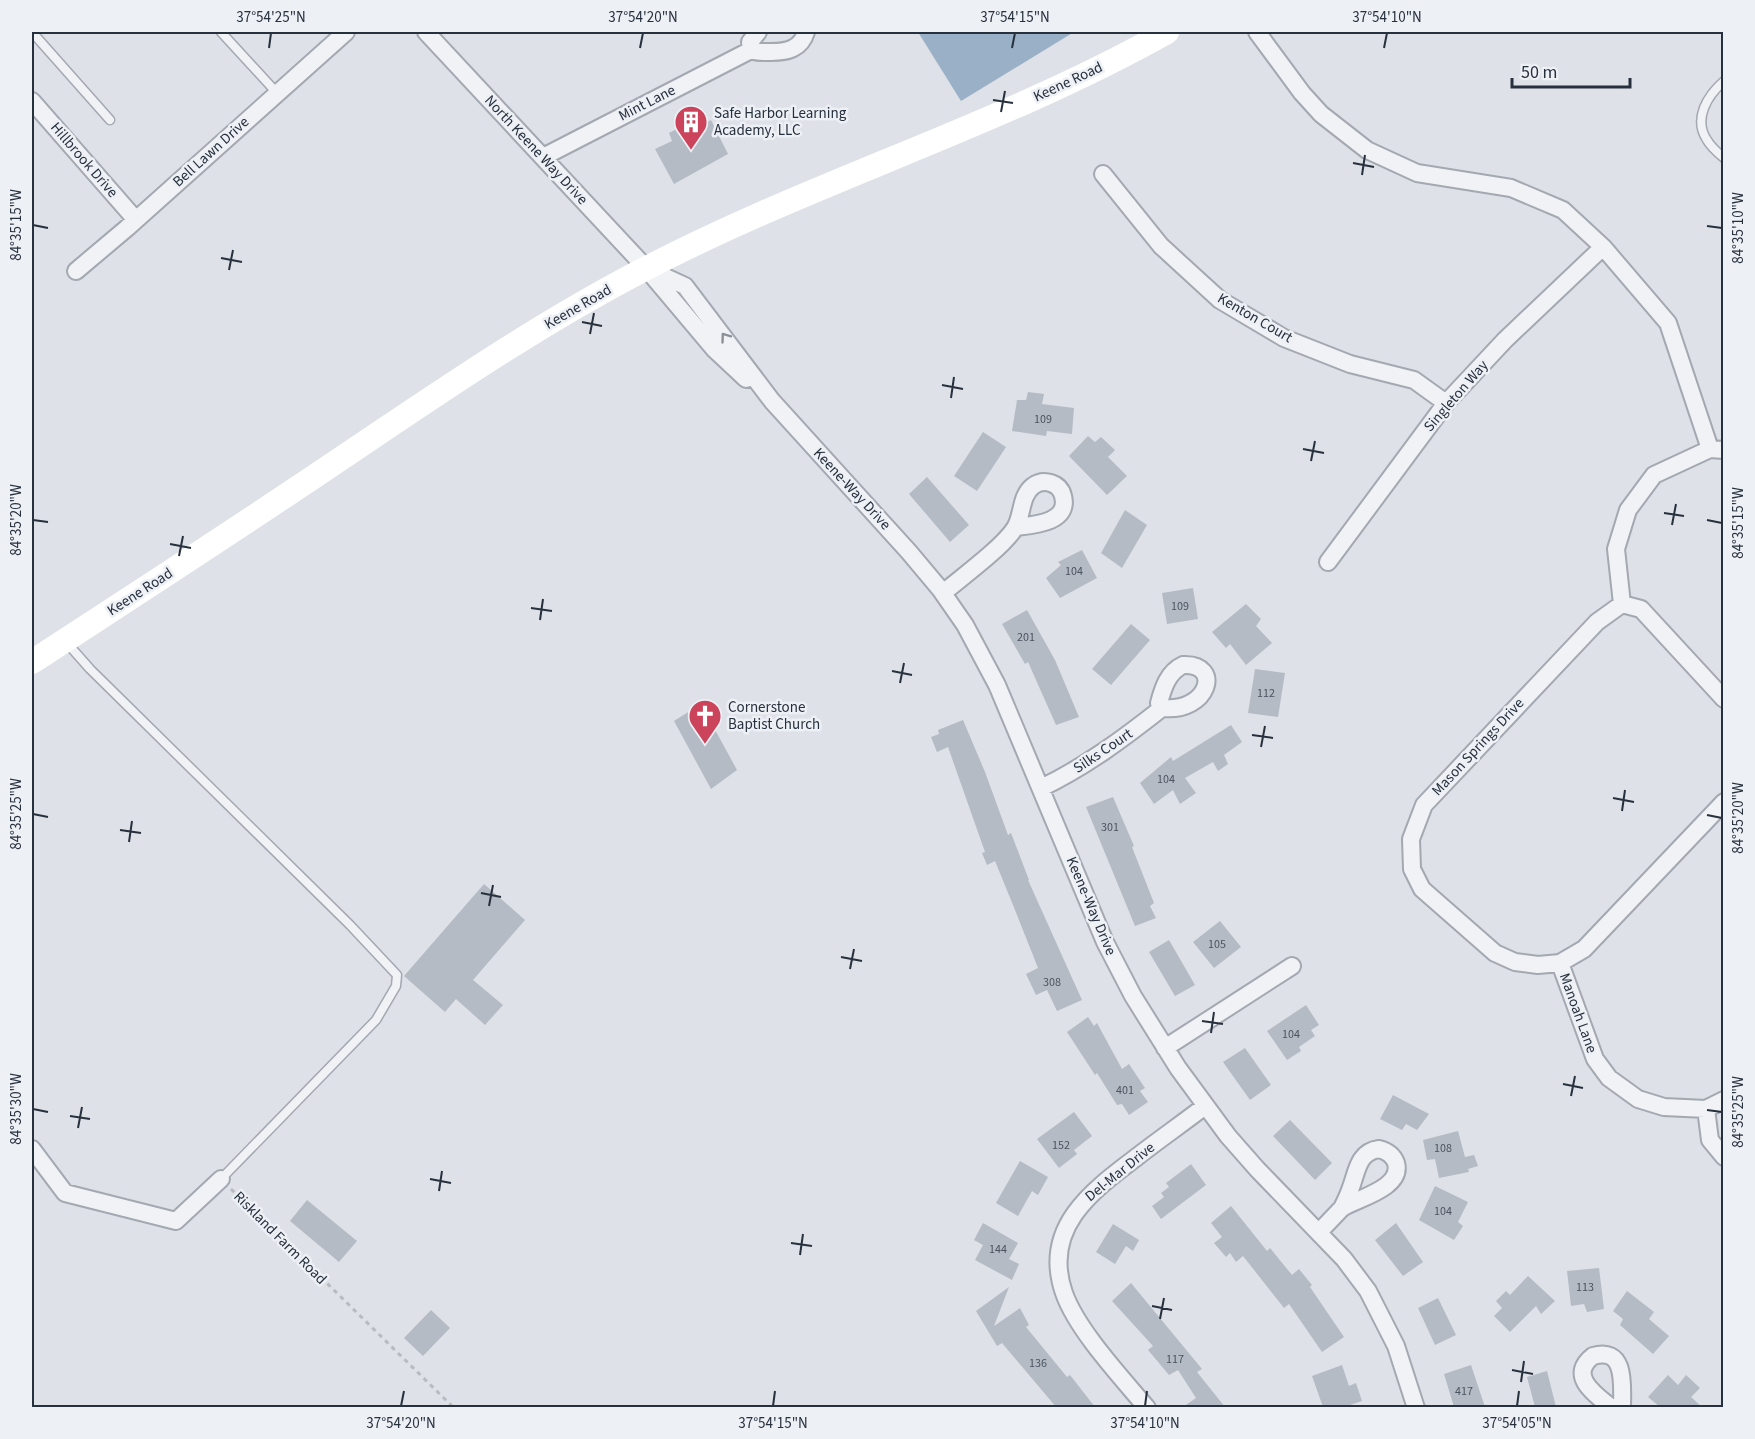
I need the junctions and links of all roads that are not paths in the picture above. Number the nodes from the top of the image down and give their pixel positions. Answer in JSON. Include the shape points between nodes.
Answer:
{"nodes":[{"id":1,"x":221,"y":32,"type":"edge"},
{"id":2,"x":346,"y":32,"type":"edge"},
{"id":3,"x":426,"y":32,"type":"edge"},
{"id":4,"x":758,"y":32,"type":"edge"},
{"id":5,"x":806,"y":32,"type":"edge"},
{"id":6,"x":1167,"y":32,"type":"edge"},
{"id":7,"x":1257,"y":32,"type":"edge"},
{"id":8,"x":33,"y":36,"type":"edge"},
{"id":9,"x":751,"y":50,"type":"junction"},
{"id":10,"x":1724,"y":81,"type":"edge"},
{"id":11,"x":278,"y":93,"type":"junction"},
{"id":12,"x":32,"y":101,"type":"edge"},
{"id":13,"x":110,"y":120,"type":"dead end"},
{"id":14,"x":543,"y":157,"type":"junction"},
{"id":15,"x":1724,"y":158,"type":"edge"},
{"id":16,"x":1103,"y":174,"type":"dead end"},
{"id":17,"x":136,"y":220,"type":"junction"},
{"id":18,"x":1603,"y":247,"type":"junction"},
{"id":19,"x":646,"y":268,"type":"junction"},
{"id":20,"x":76,"y":272,"type":"dead end"},
{"id":21,"x":1446,"y":403,"type":"junction"},
{"id":22,"x":1717,"y":449,"type":"edge"},
{"id":23,"x":1016,"y":527,"type":"dead end"},
{"id":24,"x":1328,"y":562,"type":"dead end"},
{"id":25,"x":943,"y":593,"type":"junction"},
{"id":26,"x":1622,"y":604,"type":"junction"},
{"id":27,"x":65,"y":640,"type":"junction"},
{"id":28,"x":32,"y":662,"type":"edge"},
{"id":29,"x":1724,"y":699,"type":"edge"},
{"id":30,"x":1162,"y":708,"type":"dead end"},
{"id":31,"x":1041,"y":788,"type":"junction"},
{"id":32,"x":1724,"y":802,"type":"edge"},
{"id":33,"x":1560,"y":963,"type":"junction"},
{"id":34,"x":1292,"y":966,"type":"dead end"},
{"id":35,"x":1165,"y":1048,"type":"junction"},
{"id":36,"x":1724,"y":1100,"type":"edge"},
{"id":37,"x":1205,"y":1106,"type":"junction"},
{"id":38,"x":1706,"y":1109,"type":"junction"},
{"id":39,"x":32,"y":1149,"type":"edge"},
{"id":40,"x":1724,"y":1157,"type":"edge"},
{"id":41,"x":221,"y":1179,"type":"joint"},
{"id":42,"x":1342,"y":1208,"type":"dead end"},
{"id":43,"x":1320,"y":1232,"type":"junction"},
{"id":44,"x":1147,"y":1407,"type":"edge"},
{"id":45,"x":1416,"y":1407,"type":"edge"},
{"id":46,"x":1612,"y":1407,"type":"edge"},
{"id":47,"x":1622,"y":1407,"type":"edge"}],
"edges":[{"from":1,"to":11,"type":"lane"},
{"from":2,"to":11,"type":"street","name":"Bell Lawn Drive"},
{"from":3,"to":14,"type":"street","name":"North Keene Way Drive"},
{"from":4,"to":9,"type":"street","via":[[750,42]]},
{"from":5,"to":9,"type":"street","name":"Mint Lane","via":[[793,49]]},
{"from":6,"to":19,"type":"main road","name":"Keene Road","via":[[1034,98],[730,227]]},
{"from":7,"to":18,"type":"street","via":[[1321,114],[1367,150],[1417,174],[1511,188],[1563,210]]},
{"from":8,"to":13,"type":"lane"},
{"from":9,"to":14,"type":"street","name":"Mint Lane"},
{"from":10,"to":15,"type":"lane","via":[[1712,91],[1702,110],[1701,125],[1707,140]]},
{"from":11,"to":17,"type":"street","name":"Bell Lawn Drive"},
{"from":12,"to":17,"type":"street","name":"Hillbrook Drive"},
{"from":14,"to":19,"type":"street","name":"North Keene Way Drive"},
{"from":16,"to":21,"type":"street","name":"Kenton Court","via":[[1161,246],[1220,300],[1284,338],[1350,364],[1414,380]]},
{"from":17,"to":20,"type":"street","name":"Bell Lawn Drive"},
{"from":18,"to":21,"type":"street","name":"Singleton Way","via":[[1504,340]]},
{"from":18,"to":22,"type":"street","via":[[1668,323]]},
{"from":19,"to":25,"type":"street","name":"Keene-Way Drive","via":[[715,350],[772,401]]},
{"from":19,"to":27,"type":"main road","name":"Keene Road","via":[[476,369]]},
{"from":21,"to":24,"type":"street","name":"Singleton Way"},
{"from":22,"to":26,"type":"street","via":[[1654,475],[1628,510],[1616,549]]},
{"from":23,"to":25,"type":"street"},
{"from":25,"to":31,"type":"street","name":"Keene-Way Drive","via":[[987,665]]},
{"from":26,"to":29,"type":"street","via":[[1641,609]]},
{"from":26,"to":33,"type":"street","name":"Mason Springs Drive","via":[[1597,622],[1424,805],[1411,839],[1412,869],[1422,889],[1495,953],[1515,962]]},
{"from":27,"to":28,"type":"main road","name":"Keene Road"},
{"from":27,"to":41,"type":"lane","via":[[397,975],[396,986],[376,1020]]},
{"from":30,"to":31,"type":"street","name":"Silks Court","via":[[1115,744]]},
{"from":31,"to":35,"type":"street","name":"Keene-Way Drive","via":[[1114,960]]},
{"from":32,"to":33,"type":"street","name":"Mason Springs Drive","via":[[1584,950]]},
{"from":33,"to":38,"type":"street","name":"Manoah Lane","via":[[1595,1059],[1609,1078],[1638,1099],[1664,1107]]},
{"from":34,"to":35,"type":"street"},
{"from":35,"to":37,"type":"street","name":"Keene-Way Drive"},
{"from":36,"to":38,"type":"street","name":"Manoah Lane"},
{"from":37,"to":43,"type":"street","name":"Keene-Way Drive","via":[[1257,1169]]},
{"from":37,"to":44,"type":"street","name":"Del-Mar Drive","via":[[1091,1192],[1071,1217],[1060,1246],[1060,1279],[1072,1309]]},
{"from":38,"to":40,"type":"street","via":[[1710,1140]]},
{"from":39,"to":41,"type":"street","name":"Riskland Farm Road","via":[[65,1193],[176,1221]]},
{"from":42,"to":43,"type":"street"},
{"from":43,"to":45,"type":"street","name":"Keene-Way Drive","via":[[1356,1274],[1378,1309]]},
{"from":46,"to":47,"type":"street","via":[[1584,1381],[1583,1367],[1593,1356],[1606,1355],[1618,1364]]}]}
